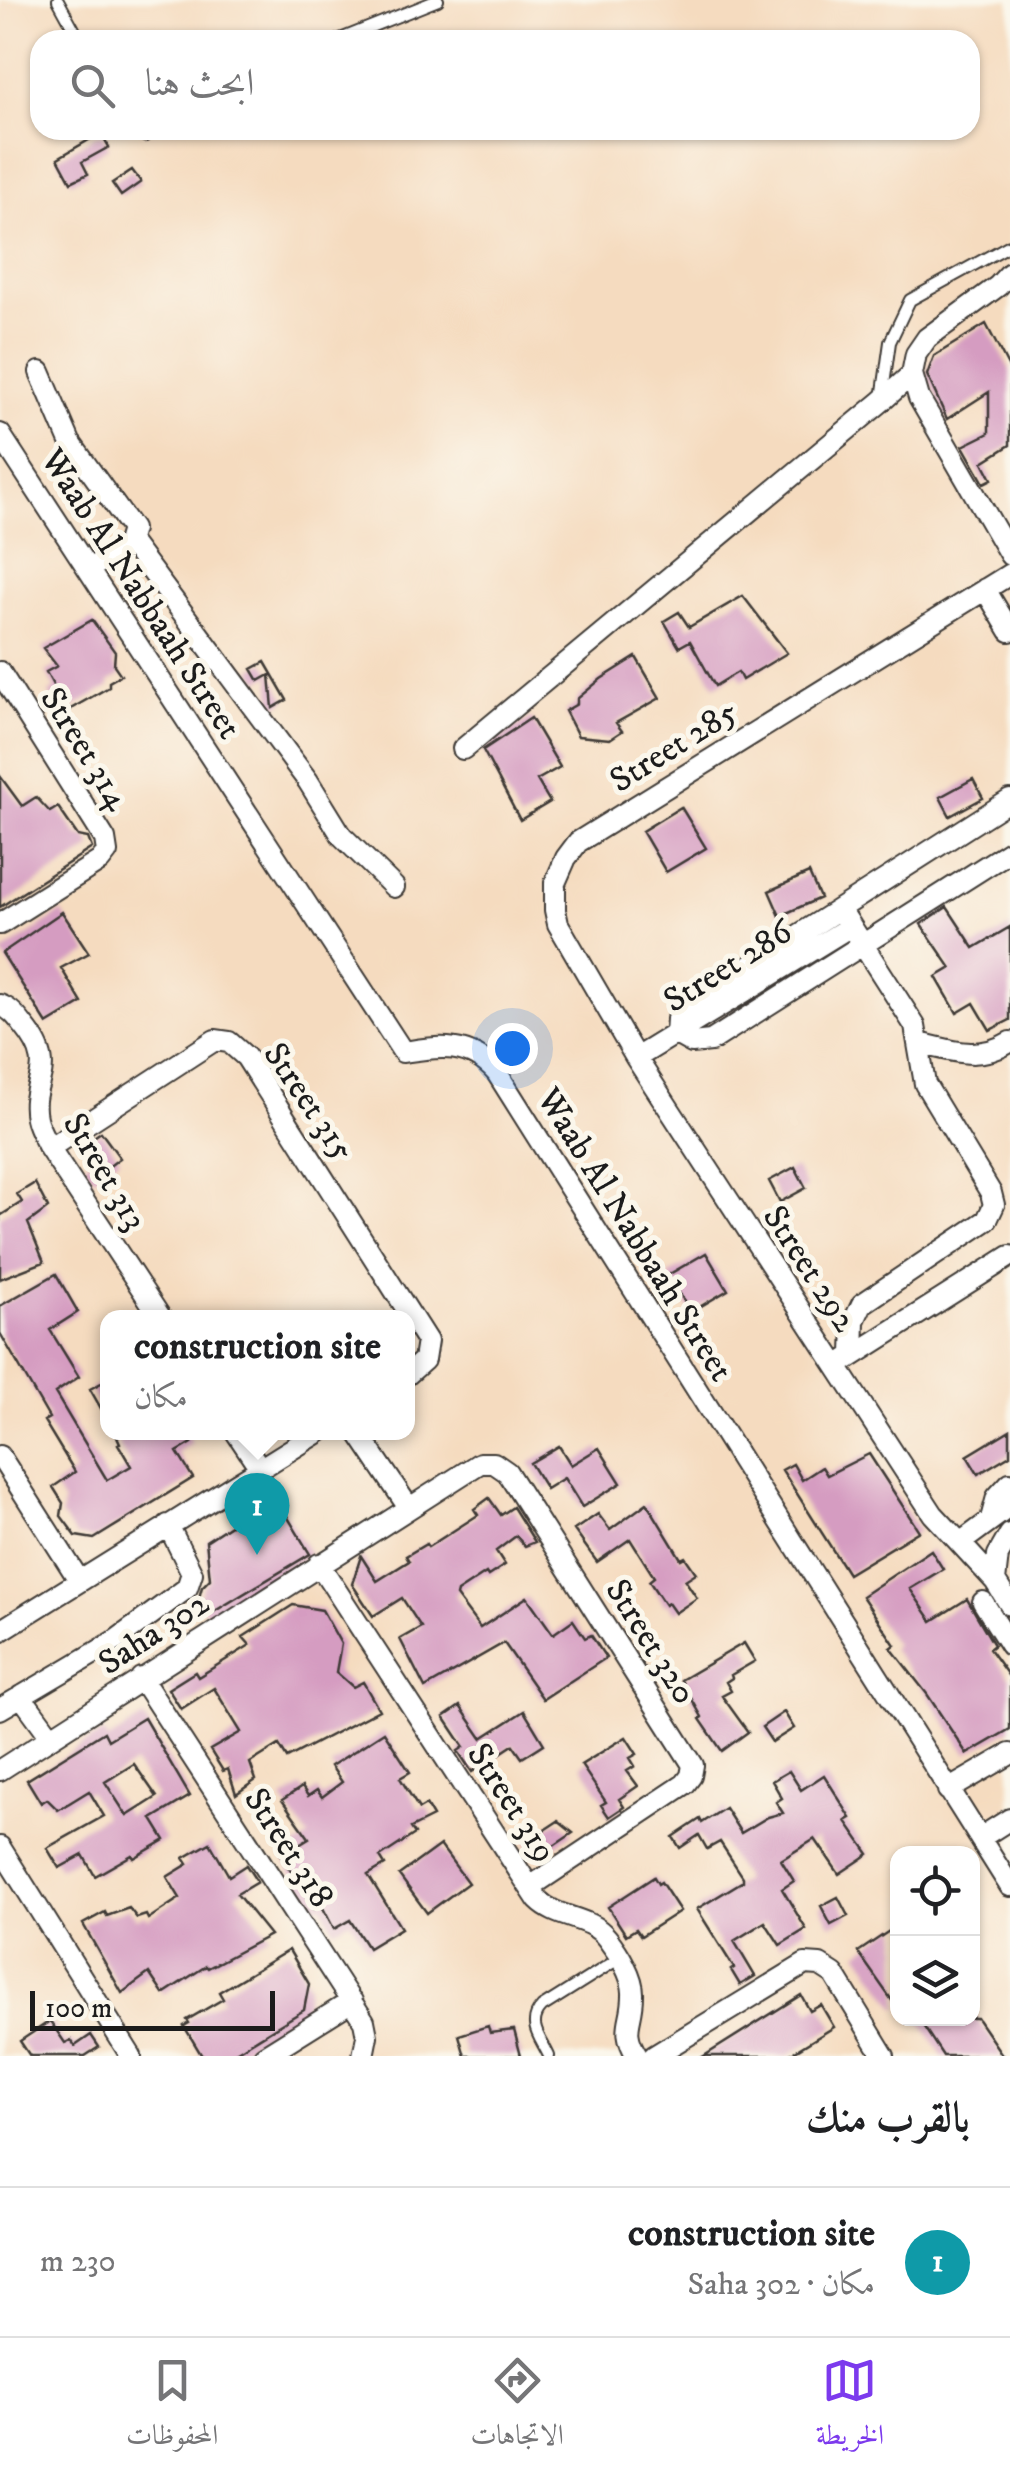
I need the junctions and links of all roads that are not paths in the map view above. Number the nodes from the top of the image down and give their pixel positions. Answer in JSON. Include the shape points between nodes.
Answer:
{"nodes":[{"id":1,"x":58,"y":0,"type":"edge"},
{"id":2,"x":438,"y":0,"type":"edge"},
{"id":3,"x":74,"y":30,"type":"edge"},
{"id":4,"x":363,"y":30,"type":"edge"},
{"id":5,"x":1010,"y":245,"type":"edge"},
{"id":6,"x":1010,"y":273,"type":"edge"},
{"id":7,"x":40,"y":372,"type":"dead end"},
{"id":8,"x":912,"y":374,"type":"junction"},
{"id":9,"x":882,"y":401,"type":"junction"},
{"id":10,"x":0,"y":434,"type":"edge"},
{"id":11,"x":130,"y":542,"type":"junction"},
{"id":12,"x":1010,"y":555,"type":"edge"},
{"id":13,"x":88,"y":570,"type":"junction"},
{"id":14,"x":1010,"y":574,"type":"edge"},
{"id":15,"x":985,"y":589,"type":"junction"},
{"id":16,"x":1010,"y":631,"type":"edge"},
{"id":17,"x":0,"y":672,"type":"edge"},
{"id":18,"x":463,"y":749,"type":"dead end"},
{"id":19,"x":1010,"y":800,"type":"edge"},
{"id":20,"x":1010,"y":851,"type":"edge"},
{"id":21,"x":394,"y":887,"type":"dead end"},
{"id":22,"x":0,"y":924,"type":"edge"},
{"id":23,"x":851,"y":927,"type":"junction"},
{"id":24,"x":0,"y":1005,"type":"edge"},
{"id":25,"x":676,"y":1034,"type":"junction"},
{"id":26,"x":1010,"y":1042,"type":"edge"},
{"id":27,"x":919,"y":1043,"type":"junction"},
{"id":28,"x":636,"y":1058,"type":"junction"},
{"id":29,"x":49,"y":1148,"type":"junction"},
{"id":30,"x":1010,"y":1256,"type":"edge"},
{"id":31,"x":155,"y":1310,"type":"edge"},
{"id":32,"x":408,"y":1310,"type":"edge"},
{"id":33,"x":415,"y":1321,"type":"edge"},
{"id":34,"x":844,"y":1361,"type":"junction"},
{"id":35,"x":415,"y":1368,"type":"edge"},
{"id":36,"x":241,"y":1440,"type":"edge"},
{"id":37,"x":305,"y":1440,"type":"edge"},
{"id":38,"x":363,"y":1440,"type":"edge"},
{"id":39,"x":0,"y":1456,"type":"edge"},
{"id":40,"x":260,"y":1468,"type":"junction"},
{"id":41,"x":1010,"y":1484,"type":"edge"},
{"id":42,"x":1010,"y":1506,"type":"edge"},
{"id":43,"x":410,"y":1508,"type":"junction"},
{"id":44,"x":992,"y":1519,"type":"junction"},
{"id":45,"x":168,"y":1525,"type":"junction"},
{"id":46,"x":1010,"y":1534,"type":"edge"},
{"id":47,"x":960,"y":1543,"type":"junction"},
{"id":48,"x":319,"y":1564,"type":"junction"},
{"id":49,"x":79,"y":1580,"type":"junction"},
{"id":50,"x":995,"y":1582,"type":"junction"},
{"id":51,"x":983,"y":1602,"type":"dead end"},
{"id":52,"x":1010,"y":1605,"type":"edge"},
{"id":53,"x":0,"y":1631,"type":"edge"},
{"id":54,"x":1010,"y":1645,"type":"edge"},
{"id":55,"x":140,"y":1678,"type":"junction"},
{"id":56,"x":21,"y":1696,"type":"junction"},
{"id":57,"x":0,"y":1709,"type":"edge"},
{"id":58,"x":51,"y":1737,"type":"junction"},
{"id":59,"x":1010,"y":1754,"type":"edge"},
{"id":60,"x":0,"y":1770,"type":"edge"},
{"id":61,"x":948,"y":1790,"type":"junction"},
{"id":62,"x":1010,"y":1819,"type":"edge"},
{"id":63,"x":980,"y":1838,"type":"junction"},
{"id":64,"x":0,"y":1847,"type":"edge"},
{"id":65,"x":1010,"y":1886,"type":"edge"},
{"id":66,"x":530,"y":1887,"type":"junction"},
{"id":67,"x":620,"y":1958,"type":"junction"},
{"id":68,"x":352,"y":2001,"type":"junction"},
{"id":69,"x":131,"y":2056,"type":"edge"},
{"id":70,"x":264,"y":2056,"type":"edge"},
{"id":71,"x":362,"y":2056,"type":"edge"},
{"id":72,"x":548,"y":2056,"type":"edge"},
{"id":73,"x":638,"y":2056,"type":"edge"},
{"id":74,"x":654,"y":2056,"type":"edge"},
{"id":75,"x":884,"y":2056,"type":"edge"}],
"edges":[{"from":1,"to":3,"type":"lane"},
{"from":2,"to":4,"type":"lane"},
{"from":5,"to":9,"type":"lane","via":[[910,300],[890,342]]},
{"from":6,"to":8,"type":"street","via":[[926,338]]},
{"from":7,"to":11,"type":"street","via":[[70,442],[130,523]]},
{"from":8,"to":9,"type":"street"},
{"from":8,"to":12,"type":"street","via":[[919,398]]},
{"from":9,"to":18,"type":"street"},
{"from":10,"to":13,"type":"street","name":"Waab Al Nabbaah Street"},
{"from":11,"to":13,"type":"street"},
{"from":11,"to":21,"type":"street","via":[[308,780],[342,836]]},
{"from":13,"to":61,"type":"street","name":"Waab Al Nabbaah Street","via":[[403,1052],[463,1048],[497,1073]]},
{"from":14,"to":15,"type":"street","name":"Street 285"},
{"from":15,"to":16,"type":"street"},
{"from":15,"to":28,"type":"street","name":"Street 285","via":[[571,850],[555,883],[558,924]]},
{"from":17,"to":22,"type":"street","name":"Street 314","via":[[105,839],[106,852]]},
{"from":19,"to":23,"type":"street"},
{"from":20,"to":23,"type":"street"},
{"from":23,"to":25,"type":"street","via":[[686,1006]]},
{"from":23,"to":25,"type":"street","via":[[710,1041],[692,1043]]},
{"from":23,"to":27,"type":"street","via":[[915,1026]]},
{"from":24,"to":29,"type":"street","name":"Street 313","via":[[41,1051],[36,1120]]},
{"from":25,"to":28,"type":"street","name":"Street 286"},
{"from":26,"to":27,"type":"street","via":[[973,1055]]},
{"from":27,"to":34,"type":"street","via":[[928,1090],[993,1199],[991,1216],[862,1304]]},
{"from":28,"to":34,"type":"street","name":"Street 292"},
{"from":29,"to":31,"type":"street","name":"Street 313"},
{"from":29,"to":32,"type":"street","name":"Street 315","via":[[214,1040],[229,1042],[246,1057]]},
{"from":30,"to":34,"type":"street"},
{"from":33,"to":35,"type":"street","name":"Street 315","via":[[427,1340],[424,1360]]},
{"from":34,"to":47,"type":"street","name":"Street 292","via":[[933,1514]]},
{"from":36,"to":40,"type":"street"},
{"from":37,"to":40,"type":"street"},
{"from":38,"to":43,"type":"street"},
{"from":39,"to":49,"type":"street"},
{"from":40,"to":45,"type":"street"},
{"from":41,"to":44,"type":"street","via":[[997,1497]]},
{"from":42,"to":44,"type":"street"},
{"from":43,"to":48,"type":"street","name":"Saha 302"},
{"from":43,"to":66,"type":"street","name":"Street 320","via":[[480,1463],[507,1472],[692,1766],[685,1784]]},
{"from":44,"to":47,"type":"street"},
{"from":45,"to":49,"type":"street"},
{"from":45,"to":56,"type":"street","name":"Saha 302","via":[[192,1573],[187,1588],[115,1641]]},
{"from":46,"to":50,"type":"street"},
{"from":47,"to":50,"type":"street"},
{"from":48,"to":55,"type":"street","name":"Saha 302"},
{"from":48,"to":66,"type":"street","name":"Street 319"},
{"from":49,"to":53,"type":"street"},
{"from":50,"to":52,"type":"street"},
{"from":51,"to":54,"type":"street"},
{"from":55,"to":58,"type":"street","name":"Saha 302"},
{"from":55,"to":68,"type":"street","name":"Street 318"},
{"from":56,"to":57,"type":"street","name":"Saha 302"},
{"from":56,"to":58,"type":"street"},
{"from":58,"to":60,"type":"street","name":"Saha 302"},
{"from":59,"to":61,"type":"street"},
{"from":61,"to":63,"type":"street","name":"Waab Al Nabbaah Street"},
{"from":62,"to":63,"type":"street"},
{"from":63,"to":65,"type":"street","name":"Waab Al Nabbaah Street"},
{"from":64,"to":69,"type":"street"},
{"from":66,"to":67,"type":"street","name":"Street 319","via":[[548,1911],[595,1927]]},
{"from":67,"to":72,"type":"lane","via":[[534,2014]]},
{"from":67,"to":73,"type":"street","via":[[632,1982],[627,2032]]},
{"from":68,"to":70,"type":"street"},
{"from":68,"to":71,"type":"street","name":"Street 318","via":[[368,2036]]},
{"from":74,"to":75,"type":"street","via":[[806,1964],[834,1974]]}]}
